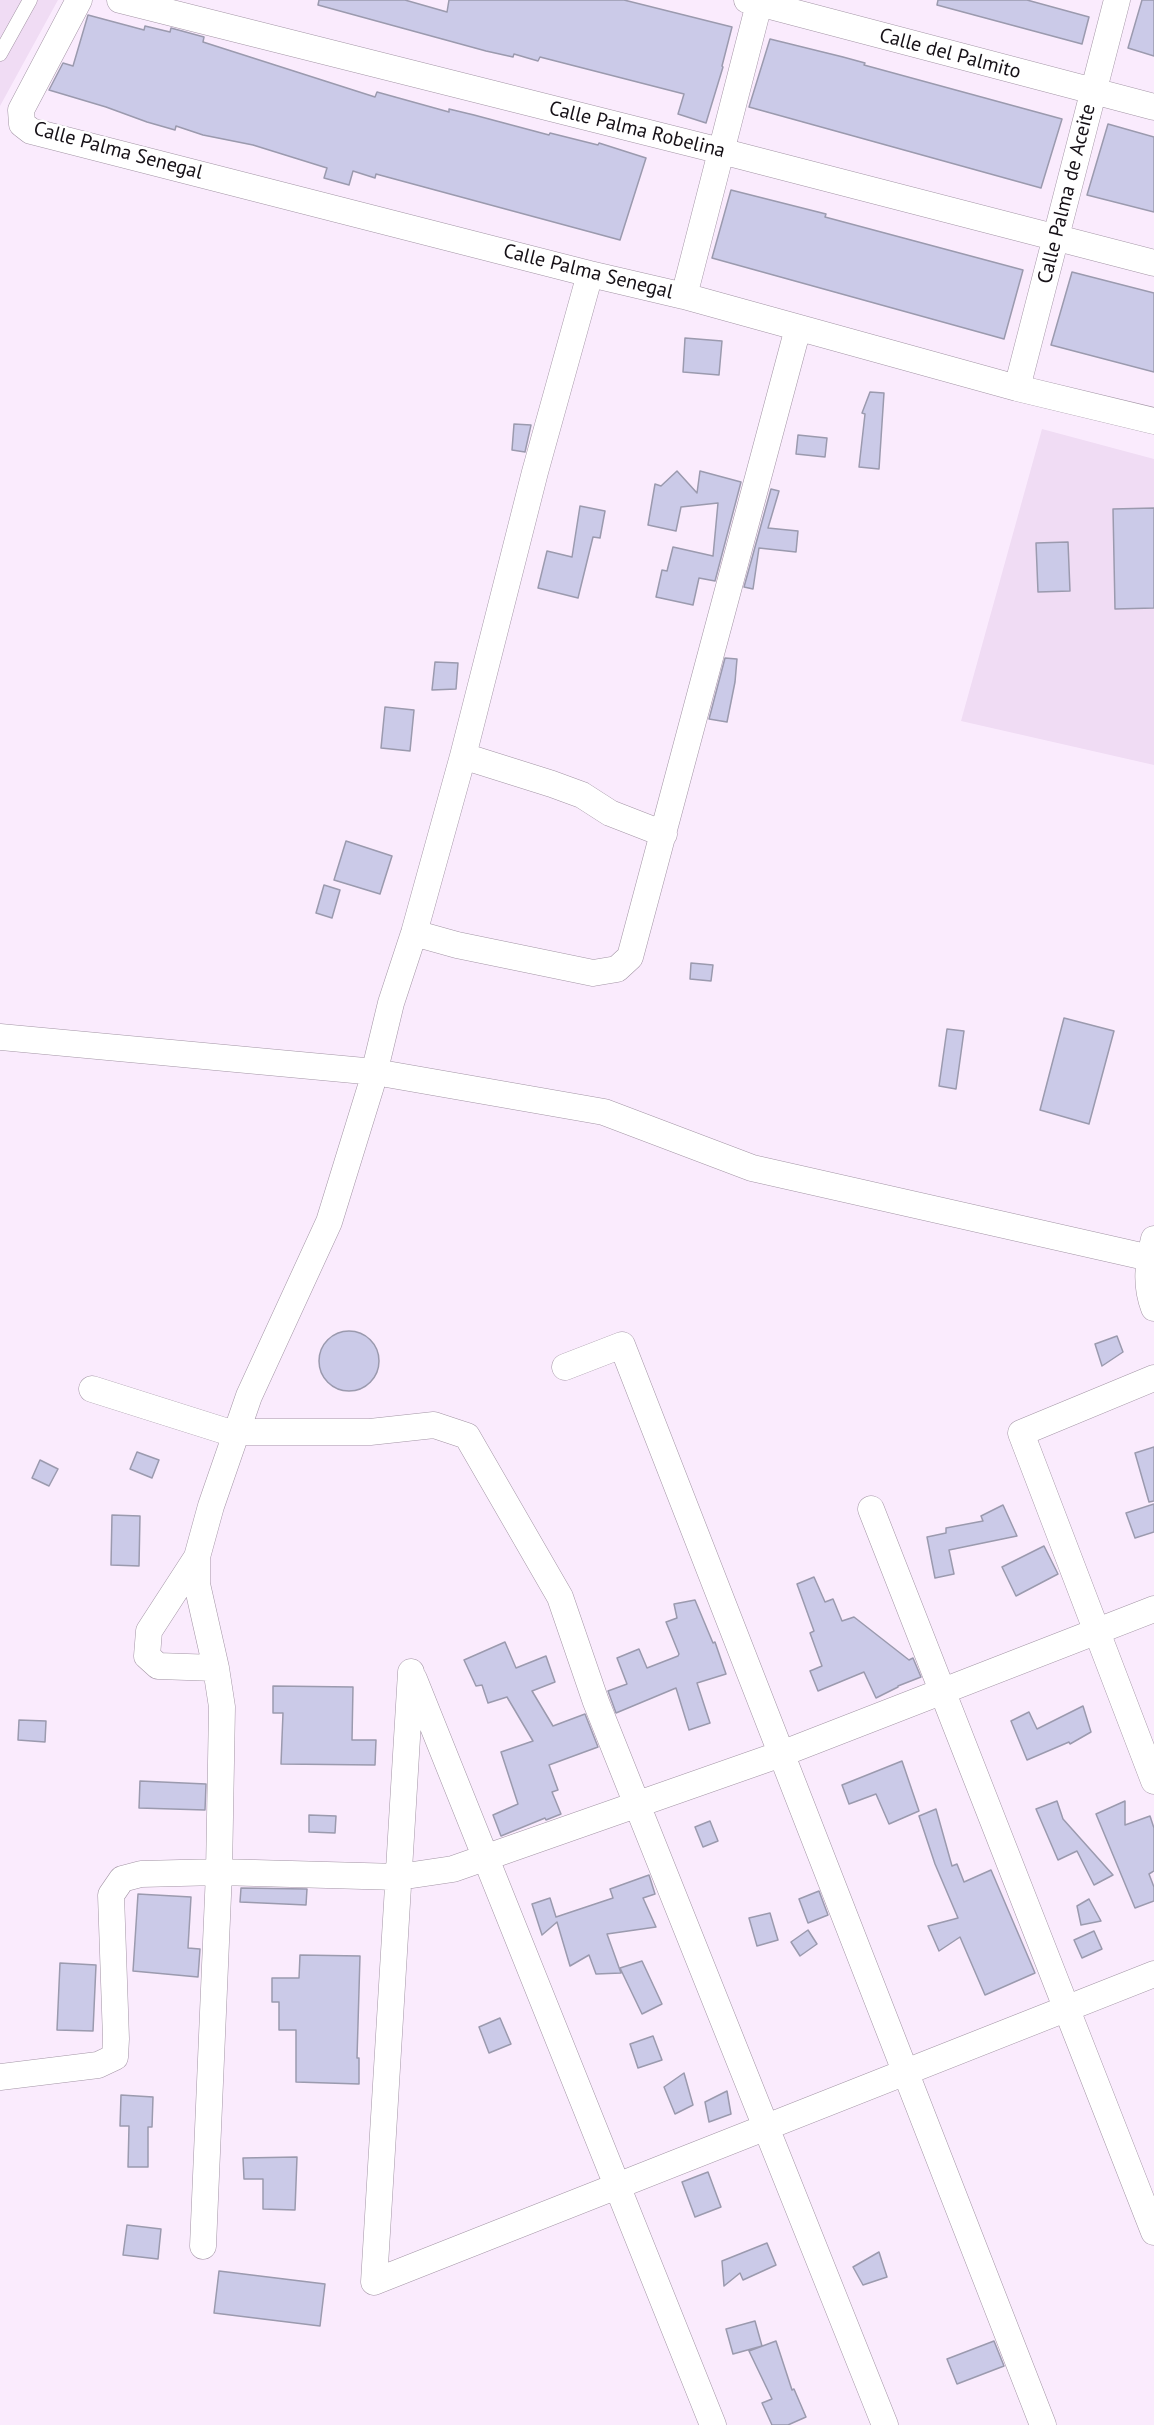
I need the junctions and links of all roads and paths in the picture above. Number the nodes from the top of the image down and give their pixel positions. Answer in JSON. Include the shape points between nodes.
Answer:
{"nodes":[{"id":1,"x":30,"y":0,"type":"edge"},
{"id":2,"x":79,"y":0,"type":"edge"},
{"id":3,"x":120,"y":0,"type":"edge"},
{"id":4,"x":1117,"y":0,"type":"edge"},
{"id":5,"x":755,"y":1,"type":"edge"},
{"id":6,"x":0,"y":54,"type":"edge"},
{"id":7,"x":1093,"y":92,"type":"junction"},
{"id":8,"x":1154,"y":107,"type":"edge"},
{"id":9,"x":721,"y":151,"type":"junction"},
{"id":10,"x":1055,"y":238,"type":"junction"},
{"id":11,"x":1154,"y":263,"type":"edge"},
{"id":12,"x":590,"y":274,"type":"junction"},
{"id":13,"x":684,"y":296,"type":"junction"},
{"id":14,"x":798,"y":328,"type":"junction"},
{"id":15,"x":1017,"y":388,"type":"junction"},
{"id":16,"x":1154,"y":421,"type":"edge"},
{"id":17,"x":463,"y":756,"type":"junction"},
{"id":18,"x":664,"y":834,"type":"junction"},
{"id":19,"x":414,"y":933,"type":"junction"},
{"id":20,"x":0,"y":1037,"type":"edge"},
{"id":21,"x":375,"y":1072,"type":"junction"},
{"id":22,"x":1152,"y":1249,"type":"edge"},
{"id":23,"x":1154,"y":1308,"type":"edge"},
{"id":24,"x":565,"y":1367,"type":"dead end"},
{"id":25,"x":1154,"y":1378,"type":"edge"},
{"id":26,"x":92,"y":1389,"type":"dead end"},
{"id":27,"x":237,"y":1432,"type":"junction"},
{"id":28,"x":872,"y":1509,"type":"dead end"},
{"id":29,"x":197,"y":1557,"type":"junction"},
{"id":30,"x":1154,"y":1609,"type":"edge"},
{"id":31,"x":1096,"y":1630,"type":"junction"},
{"id":32,"x":216,"y":1668,"type":"junction"},
{"id":33,"x":942,"y":1690,"type":"junction"},
{"id":34,"x":781,"y":1754,"type":"junction"},
{"id":35,"x":1154,"y":1781,"type":"edge"},
{"id":36,"x":637,"y":1804,"type":"junction"},
{"id":37,"x":486,"y":1858,"type":"junction"},
{"id":38,"x":219,"y":1872,"type":"junction"},
{"id":39,"x":399,"y":1877,"type":"junction"},
{"id":40,"x":1154,"y":1974,"type":"edge"},
{"id":41,"x":1067,"y":2008,"type":"junction"},
{"id":42,"x":906,"y":2072,"type":"junction"},
{"id":43,"x":0,"y":2077,"type":"edge"},
{"id":44,"x":766,"y":2127,"type":"junction"},
{"id":45,"x":617,"y":2186,"type":"junction"},
{"id":46,"x":1154,"y":2232,"type":"edge"},
{"id":47,"x":203,"y":2246,"type":"dead end"},
{"id":48,"x":713,"y":2425,"type":"edge"},
{"id":49,"x":885,"y":2425,"type":"edge"},
{"id":50,"x":1043,"y":2425,"type":"edge"}],
"edges":[{"from":1,"to":6,"type":"lane"},
{"from":2,"to":12,"type":"street","name":"Calle Palma Senegal","via":[[21,110],[22,124],[31,131]]},
{"from":3,"to":9,"type":"street","name":"Calle Palma Robelina"},
{"from":4,"to":7,"type":"street","name":"Calle Palma de Aceite"},
{"from":5,"to":7,"type":"street","name":"Calle del Palmito"},
{"from":5,"to":9,"type":"street"},
{"from":7,"to":8,"type":"street","name":"Calle del Palmito"},
{"from":7,"to":10,"type":"street","name":"Calle Palma de Aceite"},
{"from":9,"to":10,"type":"street","name":"Calle Palma Robelina"},
{"from":9,"to":13,"type":"street"},
{"from":10,"to":11,"type":"street","name":"Calle Palma Robelina"},
{"from":10,"to":15,"type":"street","name":"Calle Palma de Aceite"},
{"from":12,"to":13,"type":"street","name":"Calle Palma Senegal"},
{"from":12,"to":17,"type":"street"},
{"from":13,"to":14,"type":"street","name":"Calle Palma Senegal"},
{"from":14,"to":15,"type":"street","name":"Calle Palma Senegal"},
{"from":14,"to":18,"type":"street"},
{"from":15,"to":16,"type":"street","name":"Calle Palma Senegal"},
{"from":17,"to":18,"type":"street","via":[[572,791],[610,813]]},
{"from":17,"to":19,"type":"street"},
{"from":18,"to":19,"type":"street","via":[[630,957],[617,969],[593,973]]},
{"from":19,"to":21,"type":"street","via":[[391,1003]]},
{"from":20,"to":21,"type":"street"},
{"from":21,"to":22,"type":"street","via":[[604,1112],[752,1168]]},
{"from":21,"to":27,"type":"street","via":[[329,1222],[249,1395]]},
{"from":22,"to":23,"type":"street","via":[[1147,1268]]},
{"from":24,"to":34,"type":"street","via":[[622,1345]]},
{"from":25,"to":31,"type":"street","via":[[1021,1433]]},
{"from":26,"to":27,"type":"street"},
{"from":27,"to":29,"type":"street"},
{"from":27,"to":36,"type":"street","via":[[370,1432],[434,1425],[467,1436],[560,1597]]},
{"from":28,"to":33,"type":"street"},
{"from":29,"to":32,"type":"street","via":[[197,1584]]},
{"from":29,"to":32,"type":"street","via":[[149,1631],[147,1656],[158,1666]]},
{"from":30,"to":31,"type":"street"},
{"from":31,"to":33,"type":"street"},
{"from":31,"to":35,"type":"street"},
{"from":32,"to":38,"type":"street","via":[[222,1707]]},
{"from":33,"to":34,"type":"street"},
{"from":33,"to":41,"type":"street"},
{"from":34,"to":36,"type":"street"},
{"from":34,"to":42,"type":"street"},
{"from":36,"to":37,"type":"street"},
{"from":36,"to":44,"type":"street"},
{"from":37,"to":39,"type":"street","via":[[453,1869]]},
{"from":37,"to":39,"type":"street","via":[[411,1672]]},
{"from":37,"to":45,"type":"street"},
{"from":38,"to":39,"type":"street"},
{"from":38,"to":43,"type":"street","via":[[122,1878],[111,1895],[115,2057],[98,2065]]},
{"from":38,"to":47,"type":"street"},
{"from":39,"to":45,"type":"street","via":[[374,2282]]},
{"from":40,"to":41,"type":"street"},
{"from":41,"to":42,"type":"street"},
{"from":41,"to":46,"type":"street"},
{"from":42,"to":44,"type":"street"},
{"from":42,"to":50,"type":"street"},
{"from":44,"to":45,"type":"street"},
{"from":44,"to":49,"type":"street"},
{"from":45,"to":48,"type":"street"}]}
